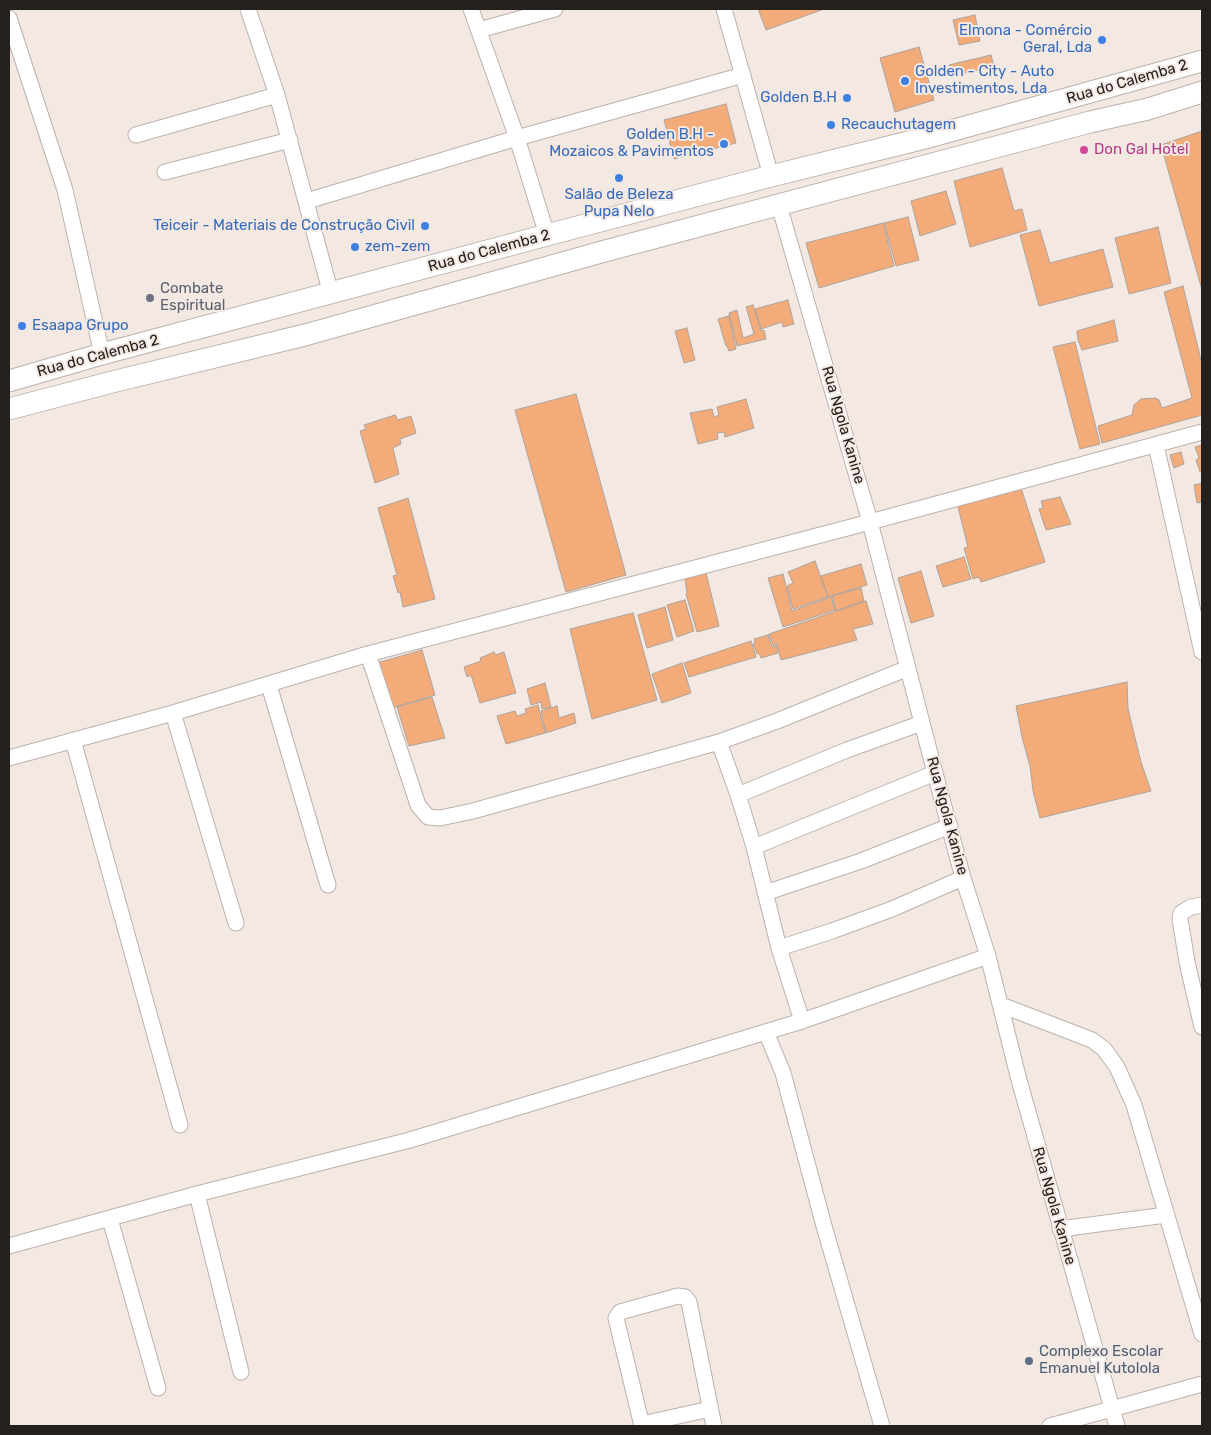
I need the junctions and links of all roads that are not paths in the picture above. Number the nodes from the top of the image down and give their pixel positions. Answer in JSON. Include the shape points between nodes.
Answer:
{"nodes":[{"id":1,"x":248,"y":9,"type":"edge"},
{"id":2,"x":471,"y":9,"type":"edge"},
{"id":3,"x":555,"y":9,"type":"edge"},
{"id":4,"x":724,"y":9,"type":"edge"},
{"id":5,"x":9,"y":18,"type":"edge"},
{"id":6,"x":479,"y":30,"type":"junction"},
{"id":7,"x":1202,"y":62,"type":"edge"},
{"id":8,"x":743,"y":76,"type":"junction"},
{"id":9,"x":1202,"y":92,"type":"edge"},
{"id":10,"x":277,"y":95,"type":"junction"},
{"id":11,"x":136,"y":135,"type":"dead end"},
{"id":12,"x":516,"y":138,"type":"junction"},
{"id":13,"x":290,"y":140,"type":"junction"},
{"id":14,"x":165,"y":172,"type":"dead end"},
{"id":15,"x":771,"y":176,"type":"junction"},
{"id":16,"x":307,"y":200,"type":"junction"},
{"id":17,"x":779,"y":205,"type":"junction"},
{"id":18,"x":547,"y":236,"type":"junction"},
{"id":19,"x":331,"y":294,"type":"junction"},
{"id":20,"x":102,"y":354,"type":"junction"},
{"id":21,"x":9,"y":381,"type":"edge"},
{"id":22,"x":9,"y":409,"type":"edge"},
{"id":23,"x":1202,"y":432,"type":"edge"},
{"id":24,"x":1156,"y":445,"type":"junction"},
{"id":25,"x":870,"y":522,"type":"junction"},
{"id":26,"x":1202,"y":652,"type":"edge"},
{"id":27,"x":368,"y":654,"type":"junction"},
{"id":28,"x":908,"y":668,"type":"junction"},
{"id":29,"x":269,"y":685,"type":"junction"},
{"id":30,"x":173,"y":713,"type":"junction"},
{"id":31,"x":922,"y":723,"type":"junction"},
{"id":32,"x":73,"y":740,"type":"junction"},
{"id":33,"x":719,"y":742,"type":"junction"},
{"id":34,"x":9,"y":758,"type":"edge"},
{"id":35,"x":935,"y":773,"type":"junction"},
{"id":36,"x":738,"y":795,"type":"junction"},
{"id":37,"x":950,"y":826,"type":"junction"},
{"id":38,"x":754,"y":847,"type":"junction"},
{"id":39,"x":963,"y":878,"type":"junction"},
{"id":40,"x":328,"y":885,"type":"dead end"},
{"id":41,"x":765,"y":893,"type":"junction"},
{"id":42,"x":1202,"y":904,"type":"edge"},
{"id":43,"x":236,"y":922,"type":"dead end"},
{"id":44,"x":779,"y":948,"type":"junction"},
{"id":45,"x":988,"y":956,"type":"junction"},
{"id":46,"x":1001,"y":1006,"type":"junction"},
{"id":47,"x":802,"y":1021,"type":"junction"},
{"id":48,"x":1202,"y":1027,"type":"edge"},
{"id":49,"x":766,"y":1032,"type":"junction"},
{"id":50,"x":180,"y":1125,"type":"dead end"},
{"id":51,"x":197,"y":1194,"type":"junction"},
{"id":52,"x":1166,"y":1215,"type":"junction"},
{"id":53,"x":110,"y":1219,"type":"junction"},
{"id":54,"x":1060,"y":1229,"type":"junction"},
{"id":55,"x":9,"y":1246,"type":"edge"},
{"id":56,"x":1202,"y":1334,"type":"edge"},
{"id":57,"x":242,"y":1372,"type":"dead end"},
{"id":58,"x":1202,"y":1384,"type":"edge"},
{"id":59,"x":158,"y":1388,"type":"dead end"},
{"id":60,"x":710,"y":1409,"type":"junction"},
{"id":61,"x":1112,"y":1409,"type":"junction"},
{"id":62,"x":642,"y":1425,"type":"edge"},
{"id":63,"x":714,"y":1426,"type":"edge"},
{"id":64,"x":882,"y":1426,"type":"edge"},
{"id":65,"x":1050,"y":1426,"type":"edge"},
{"id":66,"x":1117,"y":1426,"type":"edge"}],
"edges":[{"from":1,"to":10,"type":"street"},
{"from":2,"to":6,"type":"street"},
{"from":3,"to":6,"type":"street"},
{"from":4,"to":8,"type":"street"},
{"from":5,"to":20,"type":"street","via":[[65,190]]},
{"from":6,"to":12,"type":"street"},
{"from":7,"to":15,"type":"main road","name":"Rua do Calemba 2"},
{"from":8,"to":12,"type":"street"},
{"from":8,"to":15,"type":"street"},
{"from":9,"to":17,"type":"main road","name":"Rua do Calemba 2"},
{"from":10,"to":11,"type":"street"},
{"from":10,"to":13,"type":"street"},
{"from":12,"to":16,"type":"street"},
{"from":12,"to":18,"type":"street"},
{"from":13,"to":14,"type":"street"},
{"from":13,"to":16,"type":"street"},
{"from":15,"to":18,"type":"main road","name":"Rua do Calemba 2"},
{"from":16,"to":19,"type":"street"},
{"from":17,"to":22,"type":"main road","name":"Rua do Calemba 2","via":[[605,250],[305,335]]},
{"from":17,"to":25,"type":"street","name":"Rua Ngola Kanine"},
{"from":18,"to":19,"type":"main road","name":"Rua do Calemba 2"},
{"from":19,"to":20,"type":"main road","name":"Rua do Calemba 2"},
{"from":20,"to":21,"type":"main road","name":"Rua do Calemba 2"},
{"from":23,"to":24,"type":"street"},
{"from":24,"to":25,"type":"street"},
{"from":24,"to":26,"type":"street"},
{"from":25,"to":27,"type":"street"},
{"from":25,"to":28,"type":"street","name":"Rua Ngola Kanine"},
{"from":27,"to":29,"type":"street"},
{"from":27,"to":33,"type":"street","via":[[418,805],[428,817],[440,818],[473,811]]},
{"from":28,"to":31,"type":"street","name":"Rua Ngola Kanine"},
{"from":28,"to":33,"type":"street"},
{"from":29,"to":30,"type":"street"},
{"from":29,"to":40,"type":"street"},
{"from":30,"to":32,"type":"street"},
{"from":30,"to":43,"type":"street"},
{"from":31,"to":35,"type":"street","name":"Rua Ngola Kanine"},
{"from":31,"to":36,"type":"street","via":[[846,750]]},
{"from":32,"to":34,"type":"street"},
{"from":32,"to":50,"type":"street"},
{"from":33,"to":36,"type":"street"},
{"from":35,"to":37,"type":"street","name":"Rua Ngola Kanine"},
{"from":35,"to":38,"type":"street"},
{"from":36,"to":38,"type":"street"},
{"from":37,"to":39,"type":"street","name":"Rua Ngola Kanine"},
{"from":37,"to":41,"type":"street","via":[[861,861]]},
{"from":38,"to":41,"type":"street"},
{"from":39,"to":44,"type":"street","via":[[892,909]]},
{"from":39,"to":45,"type":"street","name":"Rua Ngola Kanine"},
{"from":41,"to":44,"type":"street"},
{"from":42,"to":48,"type":"street","via":[[1181,913],[1180,919]]},
{"from":44,"to":47,"type":"street"},
{"from":45,"to":46,"type":"street","name":"Rua Ngola Kanine"},
{"from":45,"to":47,"type":"street"},
{"from":46,"to":52,"type":"street","via":[[1092,1040],[1104,1049],[1117,1067],[1134,1104]]},
{"from":46,"to":54,"type":"street","name":"Rua Ngola Kanine"},
{"from":47,"to":49,"type":"street"},
{"from":49,"to":51,"type":"street","via":[[410,1140]]},
{"from":49,"to":64,"type":"street","via":[[783,1073]]},
{"from":51,"to":53,"type":"street"},
{"from":51,"to":57,"type":"street"},
{"from":52,"to":54,"type":"street"},
{"from":52,"to":56,"type":"street"},
{"from":53,"to":55,"type":"street"},
{"from":53,"to":59,"type":"street"},
{"from":54,"to":61,"type":"street","name":"Rua Ngola Kanine"},
{"from":58,"to":61,"type":"street"},
{"from":60,"to":62,"type":"street"},
{"from":60,"to":62,"type":"street","via":[[689,1302],[678,1296],[620,1312],[616,1318]]},
{"from":60,"to":63,"type":"street"},
{"from":61,"to":65,"type":"street"},
{"from":61,"to":66,"type":"street","name":"Rua Ngola Kanine"}]}
